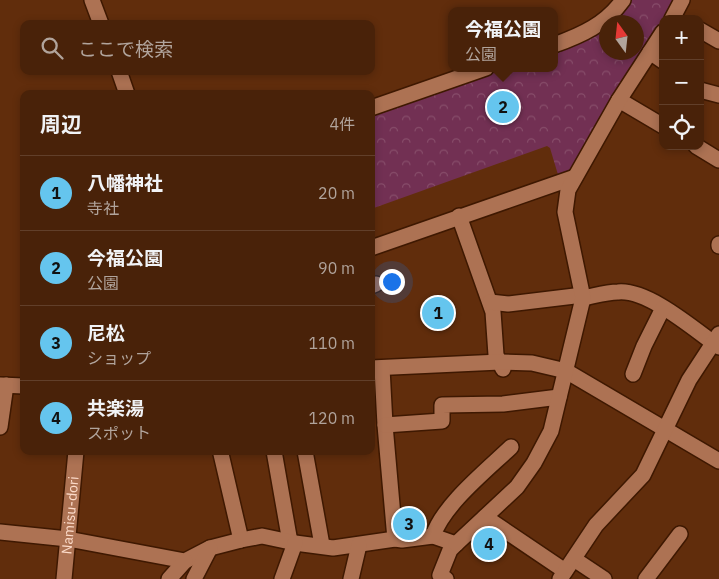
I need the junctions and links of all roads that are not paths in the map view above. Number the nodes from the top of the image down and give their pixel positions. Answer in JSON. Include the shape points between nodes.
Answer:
{"nodes":[{"id":1,"x":92,"y":0,"type":"edge"},
{"id":2,"x":623,"y":0,"type":"edge"},
{"id":3,"x":682,"y":0,"type":"edge"},
{"id":4,"x":677,"y":15,"type":"edge"},
{"id":5,"x":100,"y":20,"type":"edge"},
{"id":6,"x":704,"y":32,"type":"edge"},
{"id":7,"x":659,"y":38,"type":"edge"},
{"id":8,"x":719,"y":41,"type":"edge"},
{"id":9,"x":558,"y":44,"type":"edge"},
{"id":10,"x":650,"y":52,"type":"junction"},
{"id":11,"x":662,"y":60,"type":"edge"},
{"id":12,"x":474,"y":72,"type":"edge"},
{"id":13,"x":120,"y":75,"type":"edge"},
{"id":14,"x":126,"y":90,"type":"edge"},
{"id":15,"x":704,"y":91,"type":"edge"},
{"id":16,"x":719,"y":95,"type":"edge"},
{"id":17,"x":619,"y":100,"type":"junction"},
{"id":18,"x":375,"y":107,"type":"edge"},
{"id":19,"x":659,"y":124,"type":"edge"},
{"id":20,"x":703,"y":150,"type":"edge"},
{"id":21,"x":719,"y":160,"type":"edge"},
{"id":22,"x":575,"y":177,"type":"junction"},
{"id":23,"x":459,"y":216,"type":"junction"},
{"id":24,"x":375,"y":247,"type":"edge"},
{"id":25,"x":583,"y":297,"type":"junction"},
{"id":26,"x":490,"y":302,"type":"junction"},
{"id":27,"x":663,"y":308,"type":"junction"},
{"id":28,"x":717,"y":341,"type":"edge"},
{"id":29,"x":501,"y":366,"type":"junction"},
{"id":30,"x":376,"y":368,"type":"edge"},
{"id":31,"x":566,"y":371,"type":"junction"},
{"id":32,"x":633,"y":374,"type":"dead end"},
{"id":33,"x":3,"y":385,"type":"edge"},
{"id":34,"x":20,"y":386,"type":"edge"},
{"id":35,"x":560,"y":397,"type":"junction"},
{"id":36,"x":384,"y":426,"type":"junction"},
{"id":37,"x":0,"y":427,"type":"edge"},
{"id":38,"x":666,"y":430,"type":"junction"},
{"id":39,"x":511,"y":446,"type":"dead end"},
{"id":40,"x":76,"y":455,"type":"edge"},
{"id":41,"x":221,"y":455,"type":"edge"},
{"id":42,"x":275,"y":455,"type":"edge"},
{"id":43,"x":306,"y":455,"type":"edge"},
{"id":44,"x":719,"y":462,"type":"edge"},
{"id":45,"x":485,"y":518,"type":"junction"},
{"id":46,"x":0,"y":532,"type":"edge"},
{"id":47,"x":680,"y":534,"type":"dead end"},
{"id":48,"x":433,"y":536,"type":"junction"},
{"id":49,"x":395,"y":538,"type":"junction"},
{"id":50,"x":68,"y":539,"type":"junction"},
{"id":51,"x":241,"y":540,"type":"junction"},
{"id":52,"x":292,"y":542,"type":"junction"},
{"id":53,"x":456,"y":544,"type":"junction"},
{"id":54,"x":322,"y":545,"type":"junction"},
{"id":55,"x":359,"y":545,"type":"junction"},
{"id":56,"x":210,"y":548,"type":"junction"},
{"id":57,"x":185,"y":561,"type":"junction"},
{"id":58,"x":567,"y":570,"type":"edge"},
{"id":59,"x":441,"y":578,"type":"edge"},
{"id":60,"x":64,"y":579,"type":"edge"},
{"id":61,"x":169,"y":579,"type":"edge"},
{"id":62,"x":194,"y":579,"type":"edge"},
{"id":63,"x":282,"y":579,"type":"edge"},
{"id":64,"x":351,"y":579,"type":"edge"},
{"id":65,"x":604,"y":579,"type":"edge"},
{"id":66,"x":646,"y":579,"type":"edge"}],
"edges":[{"from":1,"to":5,"type":"street"},
{"from":2,"to":9,"type":"street","via":[[609,18]]},
{"from":3,"to":4,"type":"street"},
{"from":6,"to":8,"type":"street"},
{"from":7,"to":10,"type":"street"},
{"from":10,"to":11,"type":"street"},
{"from":10,"to":17,"type":"street"},
{"from":12,"to":18,"type":"street"},
{"from":13,"to":14,"type":"street"},
{"from":15,"to":16,"type":"street"},
{"from":17,"to":19,"type":"street"},
{"from":17,"to":22,"type":"street"},
{"from":20,"to":21,"type":"street"},
{"from":22,"to":23,"type":"street"},
{"from":22,"to":25,"type":"street","via":[[568,190],[565,212]]},
{"from":23,"to":24,"type":"street"},
{"from":23,"to":26,"type":"street"},
{"from":25,"to":26,"type":"street","via":[[508,304]]},
{"from":25,"to":27,"type":"street","via":[[618,292],[647,299]]},
{"from":25,"to":31,"type":"street"},
{"from":26,"to":29,"type":"street","via":[[496,355]]},
{"from":27,"to":28,"type":"street"},
{"from":27,"to":32,"type":"street"},
{"from":28,"to":38,"type":"street","via":[[689,380]]},
{"from":29,"to":30,"type":"street"},
{"from":29,"to":31,"type":"street","via":[[532,363]]},
{"from":30,"to":36,"type":"street"},
{"from":31,"to":35,"type":"street"},
{"from":31,"to":38,"type":"street"},
{"from":33,"to":34,"type":"street"},
{"from":33,"to":37,"type":"street"},
{"from":35,"to":36,"type":"street","via":[[503,404],[442,405],[442,420]]},
{"from":35,"to":45,"type":"street","via":[[551,430],[534,463],[517,487]]},
{"from":36,"to":49,"type":"street"},
{"from":38,"to":44,"type":"street"},
{"from":38,"to":58,"type":"street","via":[[643,475],[596,525]]},
{"from":39,"to":48,"type":"street","via":[[456,500]]},
{"from":40,"to":50,"type":"street","name":"Namisu-dori"},
{"from":41,"to":51,"type":"street"},
{"from":42,"to":52,"type":"street"},
{"from":43,"to":54,"type":"street"},
{"from":45,"to":53,"type":"street"},
{"from":45,"to":58,"type":"street"},
{"from":46,"to":50,"type":"street"},
{"from":47,"to":66,"type":"street"},
{"from":48,"to":49,"type":"street"},
{"from":48,"to":53,"type":"street"},
{"from":49,"to":55,"type":"street"},
{"from":50,"to":57,"type":"street"},
{"from":50,"to":60,"type":"street","name":"Namisu-dori"},
{"from":51,"to":52,"type":"street","via":[[262,536]]},
{"from":51,"to":56,"type":"street"},
{"from":52,"to":54,"type":"street"},
{"from":52,"to":63,"type":"street"},
{"from":53,"to":59,"type":"street","via":[[450,550]]},
{"from":54,"to":55,"type":"street","via":[[333,548]]},
{"from":55,"to":64,"type":"street"},
{"from":56,"to":57,"type":"street"},
{"from":56,"to":62,"type":"street"},
{"from":57,"to":61,"type":"street"},
{"from":58,"to":65,"type":"street"}]}
